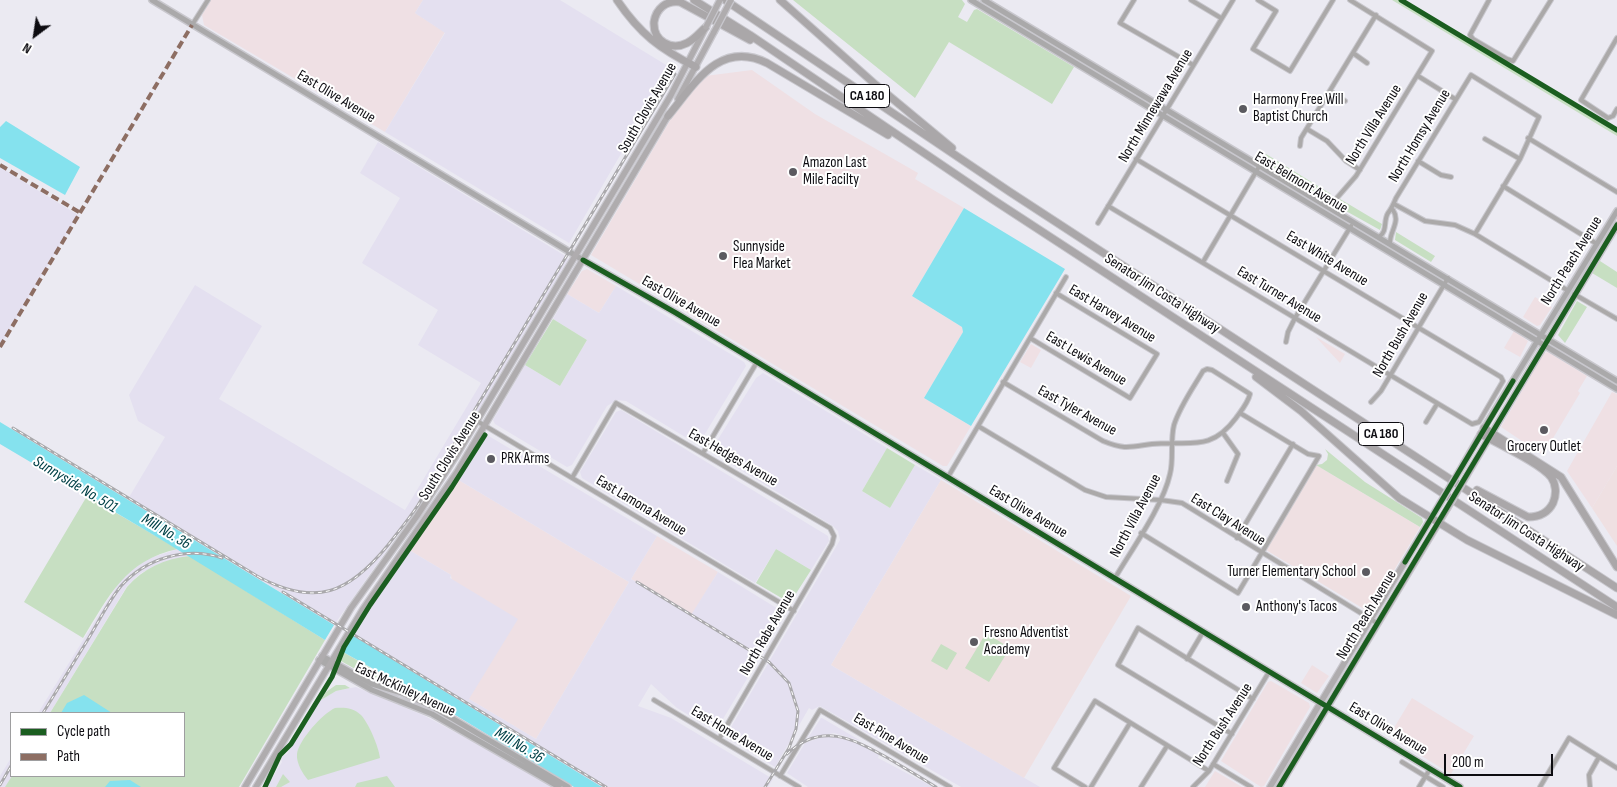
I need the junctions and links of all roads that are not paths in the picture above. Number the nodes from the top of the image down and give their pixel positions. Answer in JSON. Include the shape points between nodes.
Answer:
{"nodes":[{"id":1,"x":152,"y":0,"type":"edge"},
{"id":2,"x":208,"y":0,"type":"edge"},
{"id":3,"x":617,"y":0,"type":"edge"},
{"id":4,"x":694,"y":0,"type":"edge"},
{"id":5,"x":720,"y":0,"type":"edge"},
{"id":6,"x":725,"y":0,"type":"edge"},
{"id":7,"x":731,"y":0,"type":"edge"},
{"id":8,"x":780,"y":0,"type":"edge"},
{"id":9,"x":984,"y":0,"type":"edge"},
{"id":10,"x":1134,"y":0,"type":"edge"},
{"id":11,"x":1191,"y":0,"type":"edge"},
{"id":12,"x":1233,"y":0,"type":"edge"},
{"id":13,"x":1258,"y":0,"type":"edge"},
{"id":14,"x":1333,"y":0,"type":"edge"},
{"id":15,"x":1350,"y":0,"type":"edge"},
{"id":16,"x":1489,"y":0,"type":"edge"},
{"id":17,"x":1551,"y":0,"type":"edge"},
{"id":18,"x":973,"y":1,"type":"edge"},
{"id":19,"x":1376,"y":15,"type":"junction"},
{"id":20,"x":1221,"y":18,"type":"junction"},
{"id":21,"x":192,"y":25,"type":"junction"},
{"id":22,"x":706,"y":27,"type":"junction"},
{"id":23,"x":1617,"y":38,"type":"edge"},
{"id":24,"x":1353,"y":53,"type":"junction"},
{"id":25,"x":1368,"y":63,"type":"dead end"},
{"id":26,"x":689,"y":64,"type":"junction"},
{"id":27,"x":1193,"y":65,"type":"junction"},
{"id":28,"x":696,"y":67,"type":"junction"},
{"id":29,"x":804,"y":72,"type":"junction"},
{"id":30,"x":1418,"y":76,"type":"junction"},
{"id":31,"x":1330,"y":91,"type":"junction"},
{"id":32,"x":671,"y":95,"type":"junction"},
{"id":33,"x":1455,"y":99,"type":"junction"},
{"id":34,"x":1345,"y":101,"type":"dead end"},
{"id":35,"x":1166,"y":109,"type":"junction"},
{"id":36,"x":1617,"y":109,"type":"edge"},
{"id":37,"x":1162,"y":115,"type":"junction"},
{"id":38,"x":668,"y":116,"type":"junction"},
{"id":39,"x":1307,"y":129,"type":"junction"},
{"id":40,"x":1528,"y":138,"type":"junction"},
{"id":41,"x":1485,"y":139,"type":"dead end"},
{"id":42,"x":1300,"y":146,"type":"dead end"},
{"id":43,"x":649,"y":148,"type":"junction"},
{"id":44,"x":1136,"y":159,"type":"junction"},
{"id":45,"x":1520,"y":159,"type":"junction"},
{"id":46,"x":1418,"y":161,"type":"junction"},
{"id":47,"x":1260,"y":165,"type":"junction"},
{"id":48,"x":947,"y":170,"type":"junction"},
{"id":49,"x":1360,"y":170,"type":"junction"},
{"id":50,"x":1256,"y":171,"type":"junction"},
{"id":51,"x":1451,"y":177,"type":"dead end"},
{"id":52,"x":1503,"y":186,"type":"junction"},
{"id":53,"x":1010,"y":192,"type":"junction"},
{"id":54,"x":1617,"y":192,"type":"edge"},
{"id":55,"x":1394,"y":204,"type":"junction"},
{"id":56,"x":1108,"y":206,"type":"junction"},
{"id":57,"x":1329,"y":207,"type":"junction"},
{"id":58,"x":1393,"y":210,"type":"junction"},
{"id":59,"x":1617,"y":211,"type":"edge"},
{"id":60,"x":1230,"y":214,"type":"junction"},
{"id":61,"x":1098,"y":223,"type":"dead end"},
{"id":62,"x":1352,"y":224,"type":"junction"},
{"id":63,"x":1617,"y":225,"type":"edge"},
{"id":64,"x":1475,"y":234,"type":"junction"},
{"id":65,"x":1379,"y":237,"type":"junction"},
{"id":66,"x":1390,"y":244,"type":"junction"},
{"id":67,"x":1597,"y":244,"type":"junction"},
{"id":68,"x":576,"y":255,"type":"junction"},
{"id":69,"x":583,"y":260,"type":"junction"},
{"id":70,"x":1203,"y":262,"type":"junction"},
{"id":71,"x":1324,"y":271,"type":"junction"},
{"id":72,"x":1066,"y":277,"type":"dead end"},
{"id":73,"x":1448,"y":278,"type":"junction"},
{"id":74,"x":1583,"y":280,"type":"junction"},
{"id":75,"x":1444,"y":284,"type":"junction"},
{"id":76,"x":1567,"y":290,"type":"junction"},
{"id":77,"x":1056,"y":293,"type":"junction"},
{"id":78,"x":1574,"y":294,"type":"junction"},
{"id":79,"x":1295,"y":318,"type":"junction"},
{"id":80,"x":1617,"y":320,"type":"edge"},
{"id":81,"x":1418,"y":328,"type":"junction"},
{"id":82,"x":1541,"y":334,"type":"junction"},
{"id":83,"x":1030,"y":338,"type":"junction"},
{"id":84,"x":1548,"y":339,"type":"junction"},
{"id":85,"x":1537,"y":340,"type":"junction"},
{"id":86,"x":1286,"y":342,"type":"dead end"},
{"id":87,"x":1544,"y":344,"type":"junction"},
{"id":88,"x":1218,"y":347,"type":"junction"},
{"id":89,"x":757,"y":362,"type":"junction"},
{"id":90,"x":1390,"y":376,"type":"junction"},
{"id":91,"x":1503,"y":381,"type":"joint"},
{"id":92,"x":1617,"y":381,"type":"edge"},
{"id":93,"x":1004,"y":382,"type":"junction"},
{"id":94,"x":1617,"y":388,"type":"edge"},
{"id":95,"x":1130,"y":398,"type":"joint"},
{"id":96,"x":1371,"y":402,"type":"dead end"},
{"id":97,"x":1437,"y":404,"type":"junction"},
{"id":98,"x":1240,"y":413,"type":"junction"},
{"id":99,"x":1357,"y":418,"type":"junction"},
{"id":100,"x":477,"y":421,"type":"junction"},
{"id":101,"x":1426,"y":422,"type":"dead end"},
{"id":102,"x":484,"y":425,"type":"junction"},
{"id":103,"x":978,"y":426,"type":"junction"},
{"id":104,"x":1483,"y":431,"type":"junction"},
{"id":105,"x":1223,"y":433,"type":"junction"},
{"id":106,"x":1490,"y":436,"type":"junction"},
{"id":107,"x":1293,"y":444,"type":"junction"},
{"id":108,"x":1172,"y":445,"type":"junction"},
{"id":109,"x":703,"y":453,"type":"junction"},
{"id":110,"x":948,"y":477,"type":"junction"},
{"id":111,"x":572,"y":478,"type":"junction"},
{"id":112,"x":1227,"y":480,"type":"dead end"},
{"id":113,"x":1161,"y":500,"type":"junction"},
{"id":114,"x":1431,"y":518,"type":"junction"},
{"id":115,"x":1439,"y":523,"type":"junction"},
{"id":116,"x":1141,"y":533,"type":"junction"},
{"id":117,"x":834,"y":536,"type":"joint"},
{"id":118,"x":1238,"y":538,"type":"junction"},
{"id":119,"x":1260,"y":554,"type":"junction"},
{"id":120,"x":1408,"y":557,"type":"junction"},
{"id":121,"x":1617,"y":567,"type":"edge"},
{"id":122,"x":1397,"y":576,"type":"junction"},
{"id":123,"x":1115,"y":578,"type":"junction"},
{"id":124,"x":1404,"y":579,"type":"junction"},
{"id":125,"x":1617,"y":588,"type":"edge"},
{"id":126,"x":1393,"y":597,"type":"junction"},
{"id":127,"x":1617,"y":608,"type":"edge"},
{"id":128,"x":794,"y":611,"type":"junction"},
{"id":129,"x":1617,"y":615,"type":"edge"},
{"id":130,"x":1371,"y":620,"type":"junction"},
{"id":131,"x":1377,"y":624,"type":"junction"},
{"id":132,"x":1203,"y":632,"type":"junction"},
{"id":133,"x":320,"y":658,"type":"junction"},
{"id":134,"x":1187,"y":658,"type":"junction"},
{"id":135,"x":330,"y":664,"type":"junction"},
{"id":136,"x":1269,"y":672,"type":"junction"},
{"id":137,"x":1253,"y":699,"type":"junction"},
{"id":138,"x":654,"y":700,"type":"dead end"},
{"id":139,"x":1320,"y":703,"type":"junction"},
{"id":140,"x":411,"y":704,"type":"junction"},
{"id":141,"x":1326,"y":706,"type":"junction"},
{"id":142,"x":455,"y":719,"type":"junction"},
{"id":143,"x":1130,"y":723,"type":"junction"},
{"id":144,"x":1232,"y":734,"type":"junction"},
{"id":145,"x":719,"y":739,"type":"junction"},
{"id":146,"x":1167,"y":746,"type":"junction"},
{"id":147,"x":1598,"y":757,"type":"junction"},
{"id":148,"x":1402,"y":762,"type":"dead end"},
{"id":149,"x":1213,"y":764,"type":"junction"},
{"id":150,"x":1617,"y":768,"type":"edge"},
{"id":151,"x":1430,"y":769,"type":"junction"},
{"id":152,"x":1209,"y":771,"type":"junction"},
{"id":153,"x":780,"y":776,"type":"junction"},
{"id":154,"x":1426,"y":776,"type":"junction"},
{"id":155,"x":245,"y":787,"type":"edge"},
{"id":156,"x":256,"y":787,"type":"edge"},
{"id":157,"x":559,"y":787,"type":"edge"},
{"id":158,"x":568,"y":787,"type":"edge"},
{"id":159,"x":799,"y":787,"type":"edge"},
{"id":160,"x":950,"y":787,"type":"edge"},
{"id":161,"x":1085,"y":787,"type":"edge"},
{"id":162,"x":1091,"y":787,"type":"edge"},
{"id":163,"x":1141,"y":787,"type":"edge"},
{"id":164,"x":1193,"y":787,"type":"edge"},
{"id":165,"x":1251,"y":787,"type":"edge"},
{"id":166,"x":1270,"y":787,"type":"edge"},
{"id":167,"x":1279,"y":787,"type":"edge"},
{"id":168,"x":1419,"y":787,"type":"edge"},
{"id":169,"x":1443,"y":787,"type":"edge"},
{"id":170,"x":1460,"y":787,"type":"edge"},
{"id":171,"x":1540,"y":787,"type":"edge"},
{"id":172,"x":1590,"y":787,"type":"edge"}],
"edges":[{"from":1,"to":21,"type":"main road","name":"East Olive Avenue"},
{"from":2,"to":21,"type":"street"},
{"from":3,"to":26,"type":"highway","via":[[657,46]]},
{"from":4,"to":29,"type":"highway","name":"Senator Jim Costa Highway","number":"CA 180"},
{"from":5,"to":22,"type":"main road","name":"South Clovis Avenue","bridge":true},
{"from":6,"to":53,"type":"highway","number":"CA 180"},
{"from":7,"to":28,"type":"main road","name":"South Clovis Avenue","bridge":true},
{"from":8,"to":53,"type":"highway","via":[[876,85]]},
{"from":9,"to":35,"type":"main road","name":"East Belmont Avenue"},
{"from":10,"to":27,"type":"street","via":[[1120,23]]},
{"from":11,"to":20,"type":"street"},
{"from":12,"to":20,"type":"street","name":"North Minnewawa Avenue"},
{"from":13,"to":14,"type":"street","via":[[1276,11],[1253,50],[1290,71]]},
{"from":15,"to":19,"type":"street"},
{"from":16,"to":17,"type":"street","via":[[1470,35],[1506,60],[1513,61]]},
{"from":18,"to":37,"type":"main road","name":"East Belmont Avenue"},
{"from":19,"to":24,"type":"street"},
{"from":19,"to":30,"type":"street","name":"North Villa Avenue","via":[[1432,50]]},
{"from":20,"to":27,"type":"street","name":"North Minnewawa Avenue"},
{"from":21,"to":68,"type":"main road","name":"East Olive Avenue"},
{"from":22,"to":26,"type":"main road","name":"South Clovis Avenue"},
{"from":22,"to":29,"type":"highway","via":[[688,43],[672,46],[660,40],[654,30],[654,22],[658,10],[668,3],[684,3]]},
{"from":23,"to":36,"type":"street","via":[[1581,100],[1610,118]]},
{"from":24,"to":25,"type":"street"},
{"from":24,"to":31,"type":"street"},
{"from":26,"to":28,"type":"highway"},
{"from":26,"to":32,"type":"main road","name":"South Clovis Avenue"},
{"from":27,"to":35,"type":"street","name":"North Minnewawa Avenue"},
{"from":28,"to":38,"type":"main road","name":"South Clovis Avenue"},
{"from":29,"to":48,"type":"highway","name":"Senator Jim Costa Highway","number":"CA 180"},
{"from":30,"to":33,"type":"street"},
{"from":30,"to":49,"type":"street","name":"North Villa Avenue"},
{"from":31,"to":34,"type":"street"},
{"from":31,"to":39,"type":"street"},
{"from":32,"to":43,"type":"main road","via":[[648,143]]},
{"from":32,"to":68,"type":"main road","name":"South Clovis Avenue"},
{"from":33,"to":40,"type":"street","name":"North Homsy Avenue","via":[[1471,75],[1539,117]]},
{"from":33,"to":46,"type":"street","name":"North Homsy Avenue"},
{"from":35,"to":37,"type":"street","name":"North Minnewawa Avenue"},
{"from":35,"to":47,"type":"main road","name":"East Belmont Avenue"},
{"from":37,"to":44,"type":"street","name":"North Minnewawa Avenue"},
{"from":37,"to":50,"type":"main road","name":"East Belmont Avenue"},
{"from":38,"to":43,"type":"main road","name":"South Clovis Avenue"},
{"from":38,"to":48,"type":"highway","via":[[712,65],[732,58],[749,58],[776,68]]},
{"from":39,"to":42,"type":"street"},
{"from":39,"to":49,"type":"street","via":[[1327,141]]},
{"from":40,"to":45,"type":"street"},
{"from":40,"to":54,"type":"street"},
{"from":41,"to":45,"type":"street"},
{"from":43,"to":69,"type":"main road","name":"South Clovis Avenue"},
{"from":44,"to":56,"type":"street","name":"North Minnewawa Avenue"},
{"from":44,"to":60,"type":"street","name":"East White Avenue"},
{"from":45,"to":52,"type":"street"},
{"from":46,"to":51,"type":"street","via":[[1441,175]]},
{"from":46,"to":55,"type":"street","name":"North Homsy Avenue"},
{"from":47,"to":50,"type":"street"},
{"from":47,"to":57,"type":"main road","name":"East Belmont Avenue"},
{"from":48,"to":88,"type":"highway","name":"Senator Jim Costa Highway","number":"CA 180"},
{"from":49,"to":57,"type":"street","name":"North Villa Avenue"},
{"from":50,"to":60,"type":"street"},
{"from":50,"to":62,"type":"main road","name":"East Belmont Avenue"},
{"from":52,"to":64,"type":"street"},
{"from":52,"to":67,"type":"street"},
{"from":53,"to":99,"type":"highway","name":"Senator Jim Costa Highway","number":"CA 180"},
{"from":55,"to":58,"type":"street","name":"North Homsy Avenue"},
{"from":55,"to":64,"type":"street","via":[[1425,222],[1455,225]]},
{"from":56,"to":61,"type":"street","name":"North Minnewawa Avenue"},
{"from":56,"to":70,"type":"street","name":"East Turner Avenue"},
{"from":57,"to":62,"type":"main road","name":"East Belmont Avenue"},
{"from":58,"to":65,"type":"street","name":"North Homsy Avenue","via":[[1388,214],[1384,233]]},
{"from":58,"to":66,"type":"street","name":"North Homsy Avenue","via":[[1396,222]]},
{"from":59,"to":67,"type":"main road","name":"North Peach Avenue"},
{"from":60,"to":70,"type":"street"},
{"from":60,"to":71,"type":"street","name":"East White Avenue"},
{"from":62,"to":65,"type":"main road","name":"East Belmont Avenue"},
{"from":62,"to":71,"type":"street"},
{"from":62,"to":75,"type":"main road","name":"East Belmont Avenue"},
{"from":63,"to":74,"type":"main road","name":"North Peach Avenue"},
{"from":64,"to":76,"type":"street"},
{"from":65,"to":66,"type":"main road","name":"East Belmont Avenue"},
{"from":66,"to":73,"type":"main road","name":"East Belmont Avenue"},
{"from":67,"to":74,"type":"main road","via":[[1598,249]]},
{"from":67,"to":76,"type":"main road","name":"North Peach Avenue"},
{"from":68,"to":69,"type":"main road","name":"East Olive Avenue"},
{"from":68,"to":100,"type":"main road","name":"South Clovis Avenue"},
{"from":69,"to":89,"type":"main road","name":"East Olive Avenue"},
{"from":69,"to":102,"type":"main road","name":"South Clovis Avenue"},
{"from":70,"to":79,"type":"street","name":"East Turner Avenue"},
{"from":71,"to":79,"type":"street"},
{"from":71,"to":81,"type":"street","name":"East White Avenue"},
{"from":72,"to":77,"type":"street"},
{"from":73,"to":75,"type":"street","name":"North Bush Avenue"},
{"from":73,"to":82,"type":"main road","name":"East Belmont Avenue"},
{"from":74,"to":78,"type":"main road","name":"North Peach Avenue"},
{"from":75,"to":81,"type":"street","name":"North Bush Avenue"},
{"from":75,"to":85,"type":"main road","name":"East Belmont Avenue"},
{"from":76,"to":82,"type":"main road","name":"North Peach Avenue"},
{"from":77,"to":83,"type":"street"},
{"from":77,"to":95,"type":"street","name":"East Harvey Avenue","via":[[1157,354]]},
{"from":78,"to":80,"type":"street"},
{"from":78,"to":84,"type":"main road","name":"North Peach Avenue"},
{"from":79,"to":86,"type":"street"},
{"from":79,"to":90,"type":"street","name":"East Turner Avenue"},
{"from":81,"to":90,"type":"street","name":"North Bush Avenue"},
{"from":81,"to":91,"type":"street","name":"East White Avenue"},
{"from":82,"to":84,"type":"main road","name":"East Belmont Avenue"},
{"from":82,"to":85,"type":"main road","name":"North Peach Avenue"},
{"from":83,"to":93,"type":"street"},
{"from":83,"to":95,"type":"street","name":"East Lewis Avenue"},
{"from":84,"to":87,"type":"main road","name":"North Peach Avenue"},
{"from":84,"to":92,"type":"main road","name":"East Belmont Avenue"},
{"from":85,"to":87,"type":"main road","name":"East Belmont Avenue"},
{"from":85,"to":104,"type":"main road","name":"North Peach Avenue"},
{"from":87,"to":94,"type":"main road","name":"East Belmont Avenue"},
{"from":87,"to":106,"type":"main road","name":"North Peach Avenue"},
{"from":88,"to":114,"type":"highway","via":[[1301,411],[1383,486]]},
{"from":88,"to":127,"type":"highway","name":"Senator Jim Costa Highway","number":"CA 180"},
{"from":89,"to":109,"type":"street"},
{"from":89,"to":110,"type":"main road","name":"East Olive Avenue"},
{"from":90,"to":96,"type":"street","name":"North Bush Avenue"},
{"from":90,"to":97,"type":"street","name":"East Turner Avenue"},
{"from":91,"to":97,"type":"street","name":"East Turner Avenue","via":[[1479,422],[1474,425]]},
{"from":93,"to":103,"type":"street"},
{"from":93,"to":108,"type":"street","name":"East Tyler Avenue","via":[[1118,447]]},
{"from":97,"to":101,"type":"street"},
{"from":98,"to":105,"type":"street"},
{"from":98,"to":107,"type":"street"},
{"from":98,"to":108,"type":"street","name":"North Villa Avenue","via":[[1250,394],[1207,369],[1178,414]]},
{"from":99,"to":106,"type":"highway","via":[[1518,514],[1532,517],[1544,514],[1555,497],[1551,478]]},
{"from":99,"to":125,"type":"highway","name":"Senator Jim Costa Highway","number":"CA 180"},
{"from":100,"to":102,"type":"street","name":"East Lamona Avenue"},
{"from":100,"to":133,"type":"main road","name":"South Clovis Avenue","via":[[428,500],[368,583]]},
{"from":102,"to":111,"type":"street","name":"East Lamona Avenue"},
{"from":102,"to":135,"type":"main road","name":"South Clovis Avenue"},
{"from":103,"to":110,"type":"street"},
{"from":103,"to":113,"type":"street","name":"East Clay Avenue","via":[[1086,490],[1106,497]]},
{"from":104,"to":106,"type":"highway"},
{"from":104,"to":114,"type":"main road","name":"North Peach Avenue","bridge":true},
{"from":105,"to":108,"type":"street","via":[[1201,444]]},
{"from":105,"to":112,"type":"street","via":[[1238,454]]},
{"from":106,"to":115,"type":"main road","name":"North Peach Avenue","bridge":true},
{"from":106,"to":121,"type":"highway","via":[[1561,477]]},
{"from":107,"to":118,"type":"street"},
{"from":107,"to":119,"type":"street","via":[[1308,454],[1319,456]]},
{"from":108,"to":113,"type":"street","name":"North Villa Avenue","via":[[1171,474]]},
{"from":109,"to":111,"type":"street","name":"East Hedges Avenue","via":[[616,403]]},
{"from":109,"to":117,"type":"street","name":"East Hedges Avenue","via":[[830,528]]},
{"from":110,"to":123,"type":"main road","name":"East Olive Avenue"},
{"from":111,"to":128,"type":"street","name":"East Lamona Avenue"},
{"from":113,"to":116,"type":"street","name":"North Villa Avenue"},
{"from":113,"to":118,"type":"street","name":"East Clay Avenue","via":[[1182,504]]},
{"from":114,"to":115,"type":"highway"},
{"from":114,"to":120,"type":"main road","name":"North Peach Avenue"},
{"from":115,"to":124,"type":"main road","name":"North Peach Avenue"},
{"from":115,"to":129,"type":"highway"},
{"from":116,"to":119,"type":"street","via":[[1238,592]]},
{"from":116,"to":123,"type":"street","name":"North Villa Avenue"},
{"from":117,"to":128,"type":"street","name":"North Rabe Avenue"},
{"from":118,"to":119,"type":"street","name":"East Clay Avenue"},
{"from":119,"to":130,"type":"street","name":"East Clay Avenue"},
{"from":120,"to":122,"type":"main road","name":"North Peach Avenue"},
{"from":120,"to":124,"type":"main road","via":[[1408,566],[1402,575]]},
{"from":122,"to":126,"type":"main road","via":[[1399,579]]},
{"from":122,"to":130,"type":"main road","name":"North Peach Avenue"},
{"from":123,"to":132,"type":"main road","name":"East Olive Avenue"},
{"from":124,"to":126,"type":"main road","name":"North Peach Avenue"},
{"from":126,"to":131,"type":"main road","name":"North Peach Avenue"},
{"from":128,"to":145,"type":"street","name":"North Rabe Avenue"},
{"from":130,"to":131,"type":"street","name":"East Clay Avenue"},
{"from":130,"to":139,"type":"main road","name":"North Peach Avenue"},
{"from":131,"to":141,"type":"main road","name":"North Peach Avenue"},
{"from":132,"to":134,"type":"street"},
{"from":132,"to":136,"type":"main road","name":"East Olive Avenue"},
{"from":133,"to":135,"type":"main road","name":"East McKinley Avenue"},
{"from":133,"to":155,"type":"main road","name":"South Clovis Avenue"},
{"from":134,"to":137,"type":"street"},
{"from":134,"to":144,"type":"street","via":[[1138,628],[1118,665]]},
{"from":135,"to":140,"type":"main road","name":"East McKinley Avenue","via":[[372,690]]},
{"from":135,"to":142,"type":"main road","name":"East McKinley Avenue","via":[[366,682],[421,701]]},
{"from":135,"to":156,"type":"main road","name":"South Clovis Avenue"},
{"from":136,"to":137,"type":"street","name":"North Bush Avenue"},
{"from":136,"to":139,"type":"main road","name":"East Olive Avenue"},
{"from":137,"to":144,"type":"street","name":"North Bush Avenue"},
{"from":138,"to":145,"type":"street","name":"East Home Avenue"},
{"from":139,"to":141,"type":"main road","name":"East Olive Avenue"},
{"from":139,"to":166,"type":"main road","name":"North Peach Avenue"},
{"from":140,"to":142,"type":"main road","via":[[416,703]]},
{"from":140,"to":157,"type":"main road","name":"East McKinley Avenue"},
{"from":141,"to":151,"type":"main road","name":"East Olive Avenue"},
{"from":141,"to":167,"type":"main road","name":"North Peach Avenue"},
{"from":142,"to":158,"type":"main road","name":"East McKinley Avenue"},
{"from":143,"to":146,"type":"street"},
{"from":143,"to":161,"type":"street","via":[[1095,701],[1054,768]]},
{"from":143,"to":162,"type":"street"},
{"from":144,"to":149,"type":"street","name":"North Bush Avenue"},
{"from":145,"to":153,"type":"street","name":"East Home Avenue"},
{"from":146,"to":152,"type":"street"},
{"from":146,"to":163,"type":"street"},
{"from":147,"to":150,"type":"street"},
{"from":147,"to":171,"type":"street","via":[[1569,738]]},
{"from":147,"to":172,"type":"street","via":[[1589,775]]},
{"from":148,"to":154,"type":"street"},
{"from":149,"to":152,"type":"street","name":"North Bush Avenue"},
{"from":149,"to":165,"type":"street"},
{"from":151,"to":154,"type":"street"},
{"from":151,"to":170,"type":"main road","name":"East Olive Avenue"},
{"from":152,"to":164,"type":"street","name":"North Bush Avenue"},
{"from":153,"to":159,"type":"street","name":"East Home Avenue"},
{"from":153,"to":160,"type":"street","name":"East Pine Avenue","via":[[820,710]]},
{"from":154,"to":168,"type":"street"},
{"from":154,"to":169,"type":"street"}]}
